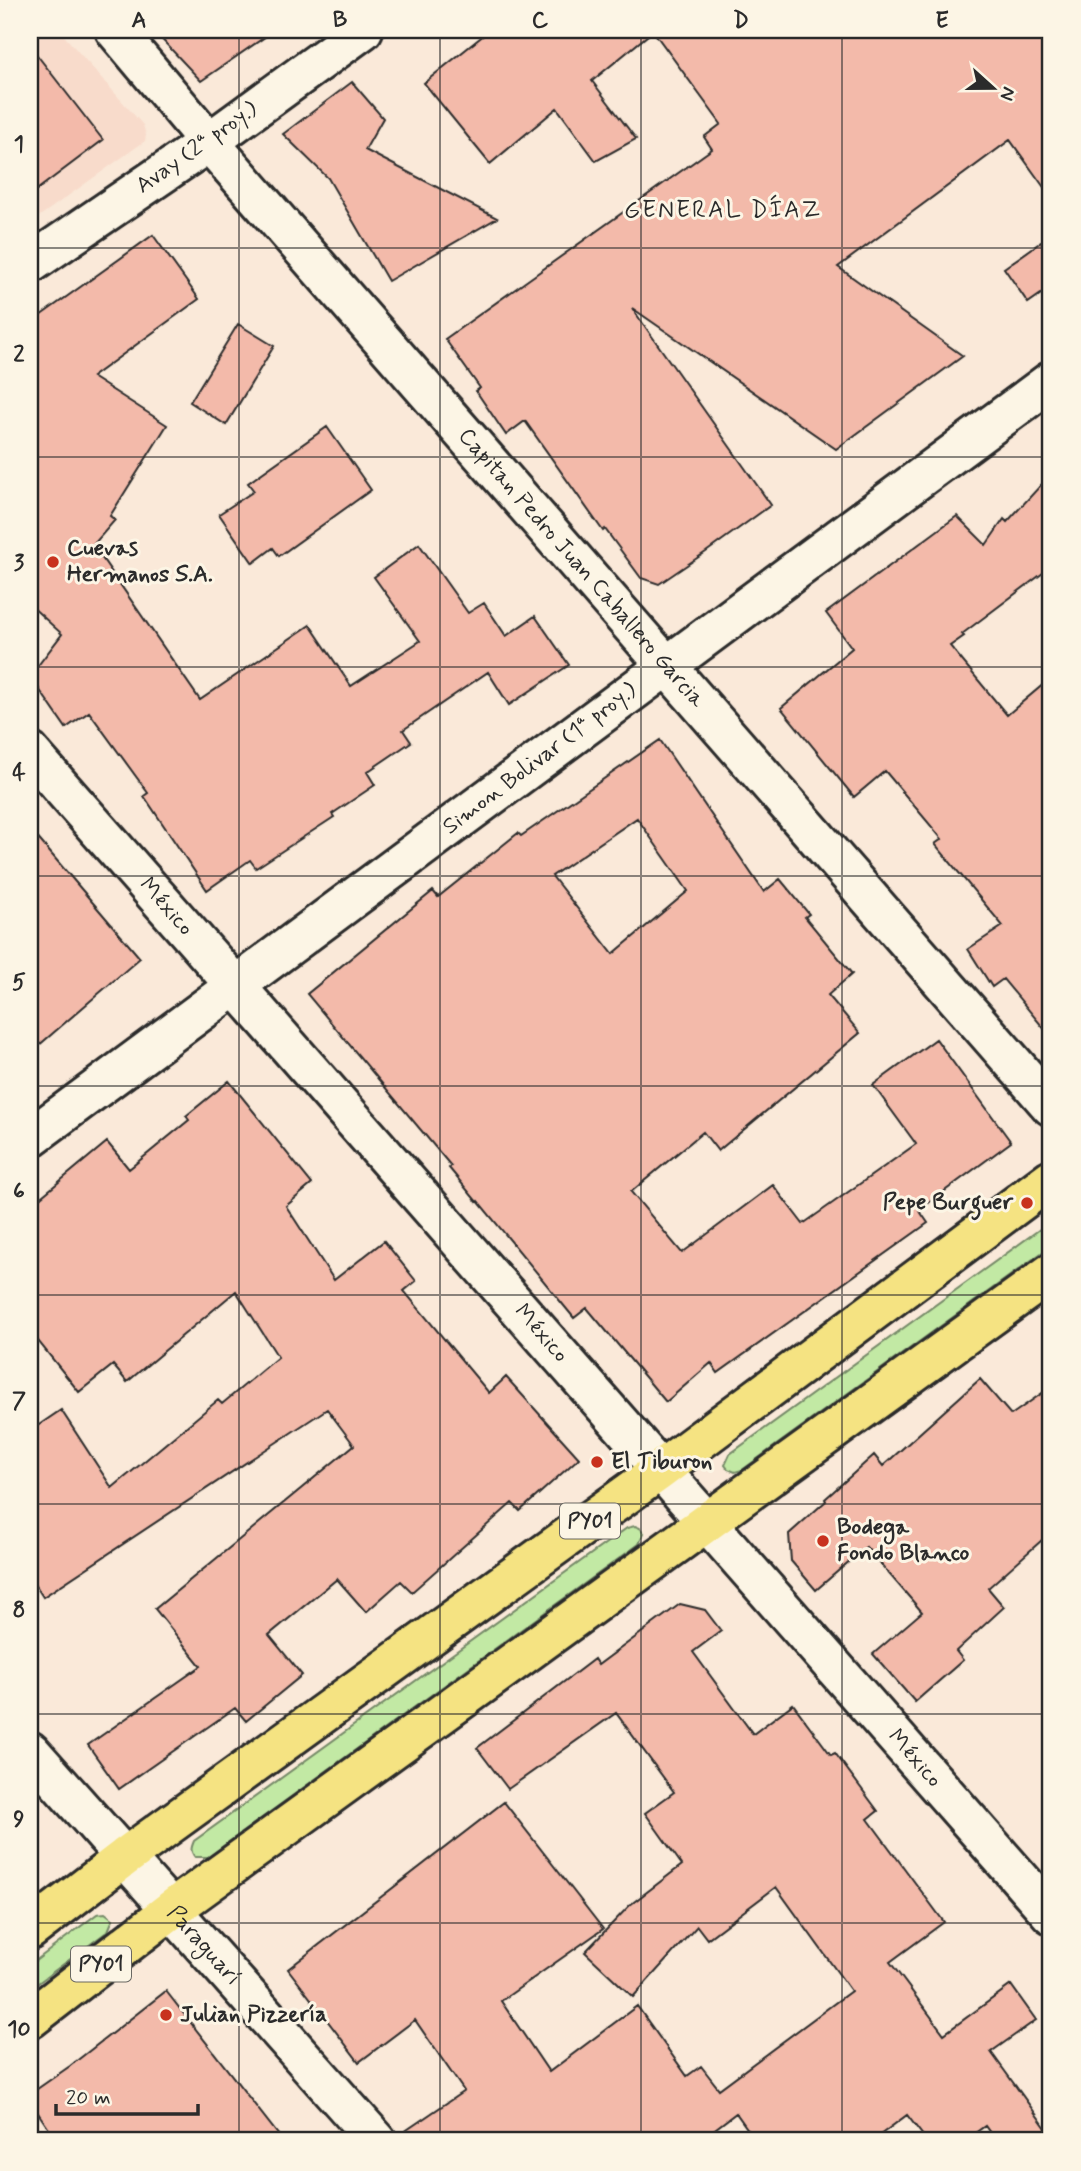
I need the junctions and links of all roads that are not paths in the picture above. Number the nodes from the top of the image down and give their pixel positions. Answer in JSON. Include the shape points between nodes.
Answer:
{"nodes":[{"id":1,"x":115,"y":30,"type":"edge"},
{"id":2,"x":363,"y":30,"type":"edge"},
{"id":3,"x":209,"y":142,"type":"junction"},
{"id":4,"x":30,"y":264,"type":"edge"},
{"id":5,"x":1051,"y":381,"type":"edge"},
{"id":6,"x":667,"y":665,"type":"junction"},
{"id":7,"x":30,"y":752,"type":"edge"},
{"id":8,"x":234,"y":986,"type":"junction"},
{"id":9,"x":1051,"y":1106,"type":"edge"},
{"id":10,"x":30,"y":1138,"type":"edge"},
{"id":11,"x":1051,"y":1180,"type":"edge"},
{"id":12,"x":1051,"y":1273,"type":"edge"},
{"id":13,"x":659,"y":1471,"type":"junction"},
{"id":14,"x":705,"y":1523,"type":"junction"},
{"id":15,"x":30,"y":1751,"type":"edge"},
{"id":16,"x":125,"y":1857,"type":"junction"},
{"id":17,"x":172,"y":1910,"type":"junction"},
{"id":18,"x":1051,"y":1914,"type":"edge"},
{"id":19,"x":30,"y":1930,"type":"edge"},
{"id":20,"x":30,"y":2019,"type":"edge"},
{"id":21,"x":377,"y":2141,"type":"edge"}],
"edges":[{"from":1,"to":3,"type":"street","name":"Capitan Pedro Juan Caballero Garcia"},
{"from":2,"to":3,"type":"street","name":"Avay (2ª proy.)"},
{"from":3,"to":4,"type":"street","name":"Avay (2ª proy.)"},
{"from":3,"to":6,"type":"street","name":"Capitan Pedro Juan Caballero Garcia"},
{"from":5,"to":6,"type":"street","name":"Simon Bolivar (1ª proy.)"},
{"from":6,"to":8,"type":"street","name":"Simon Bolivar (1ª proy.)"},
{"from":6,"to":9,"type":"street","name":"Capitan Pedro Juan Caballero Garcia"},
{"from":7,"to":8,"type":"street","name":"México"},
{"from":8,"to":10,"type":"street","name":"Simon Bolivar (1ª proy.)"},
{"from":8,"to":13,"type":"street","name":"México"},
{"from":11,"to":13,"type":"main road","number":"PY01"},
{"from":12,"to":14,"type":"main road","number":"PY01"},
{"from":13,"to":14,"type":"street","name":"México"},
{"from":13,"to":16,"type":"main road","number":"PY01"},
{"from":14,"to":17,"type":"main road","number":"PY01"},
{"from":14,"to":18,"type":"street","name":"México"},
{"from":15,"to":16,"type":"street","name":"Paraguarí"},
{"from":16,"to":17,"type":"street","name":"Paraguarí"},
{"from":16,"to":19,"type":"main road","number":"PY01"},
{"from":17,"to":20,"type":"main road","number":"PY01"},
{"from":17,"to":21,"type":"street","name":"Paraguarí"}]}
